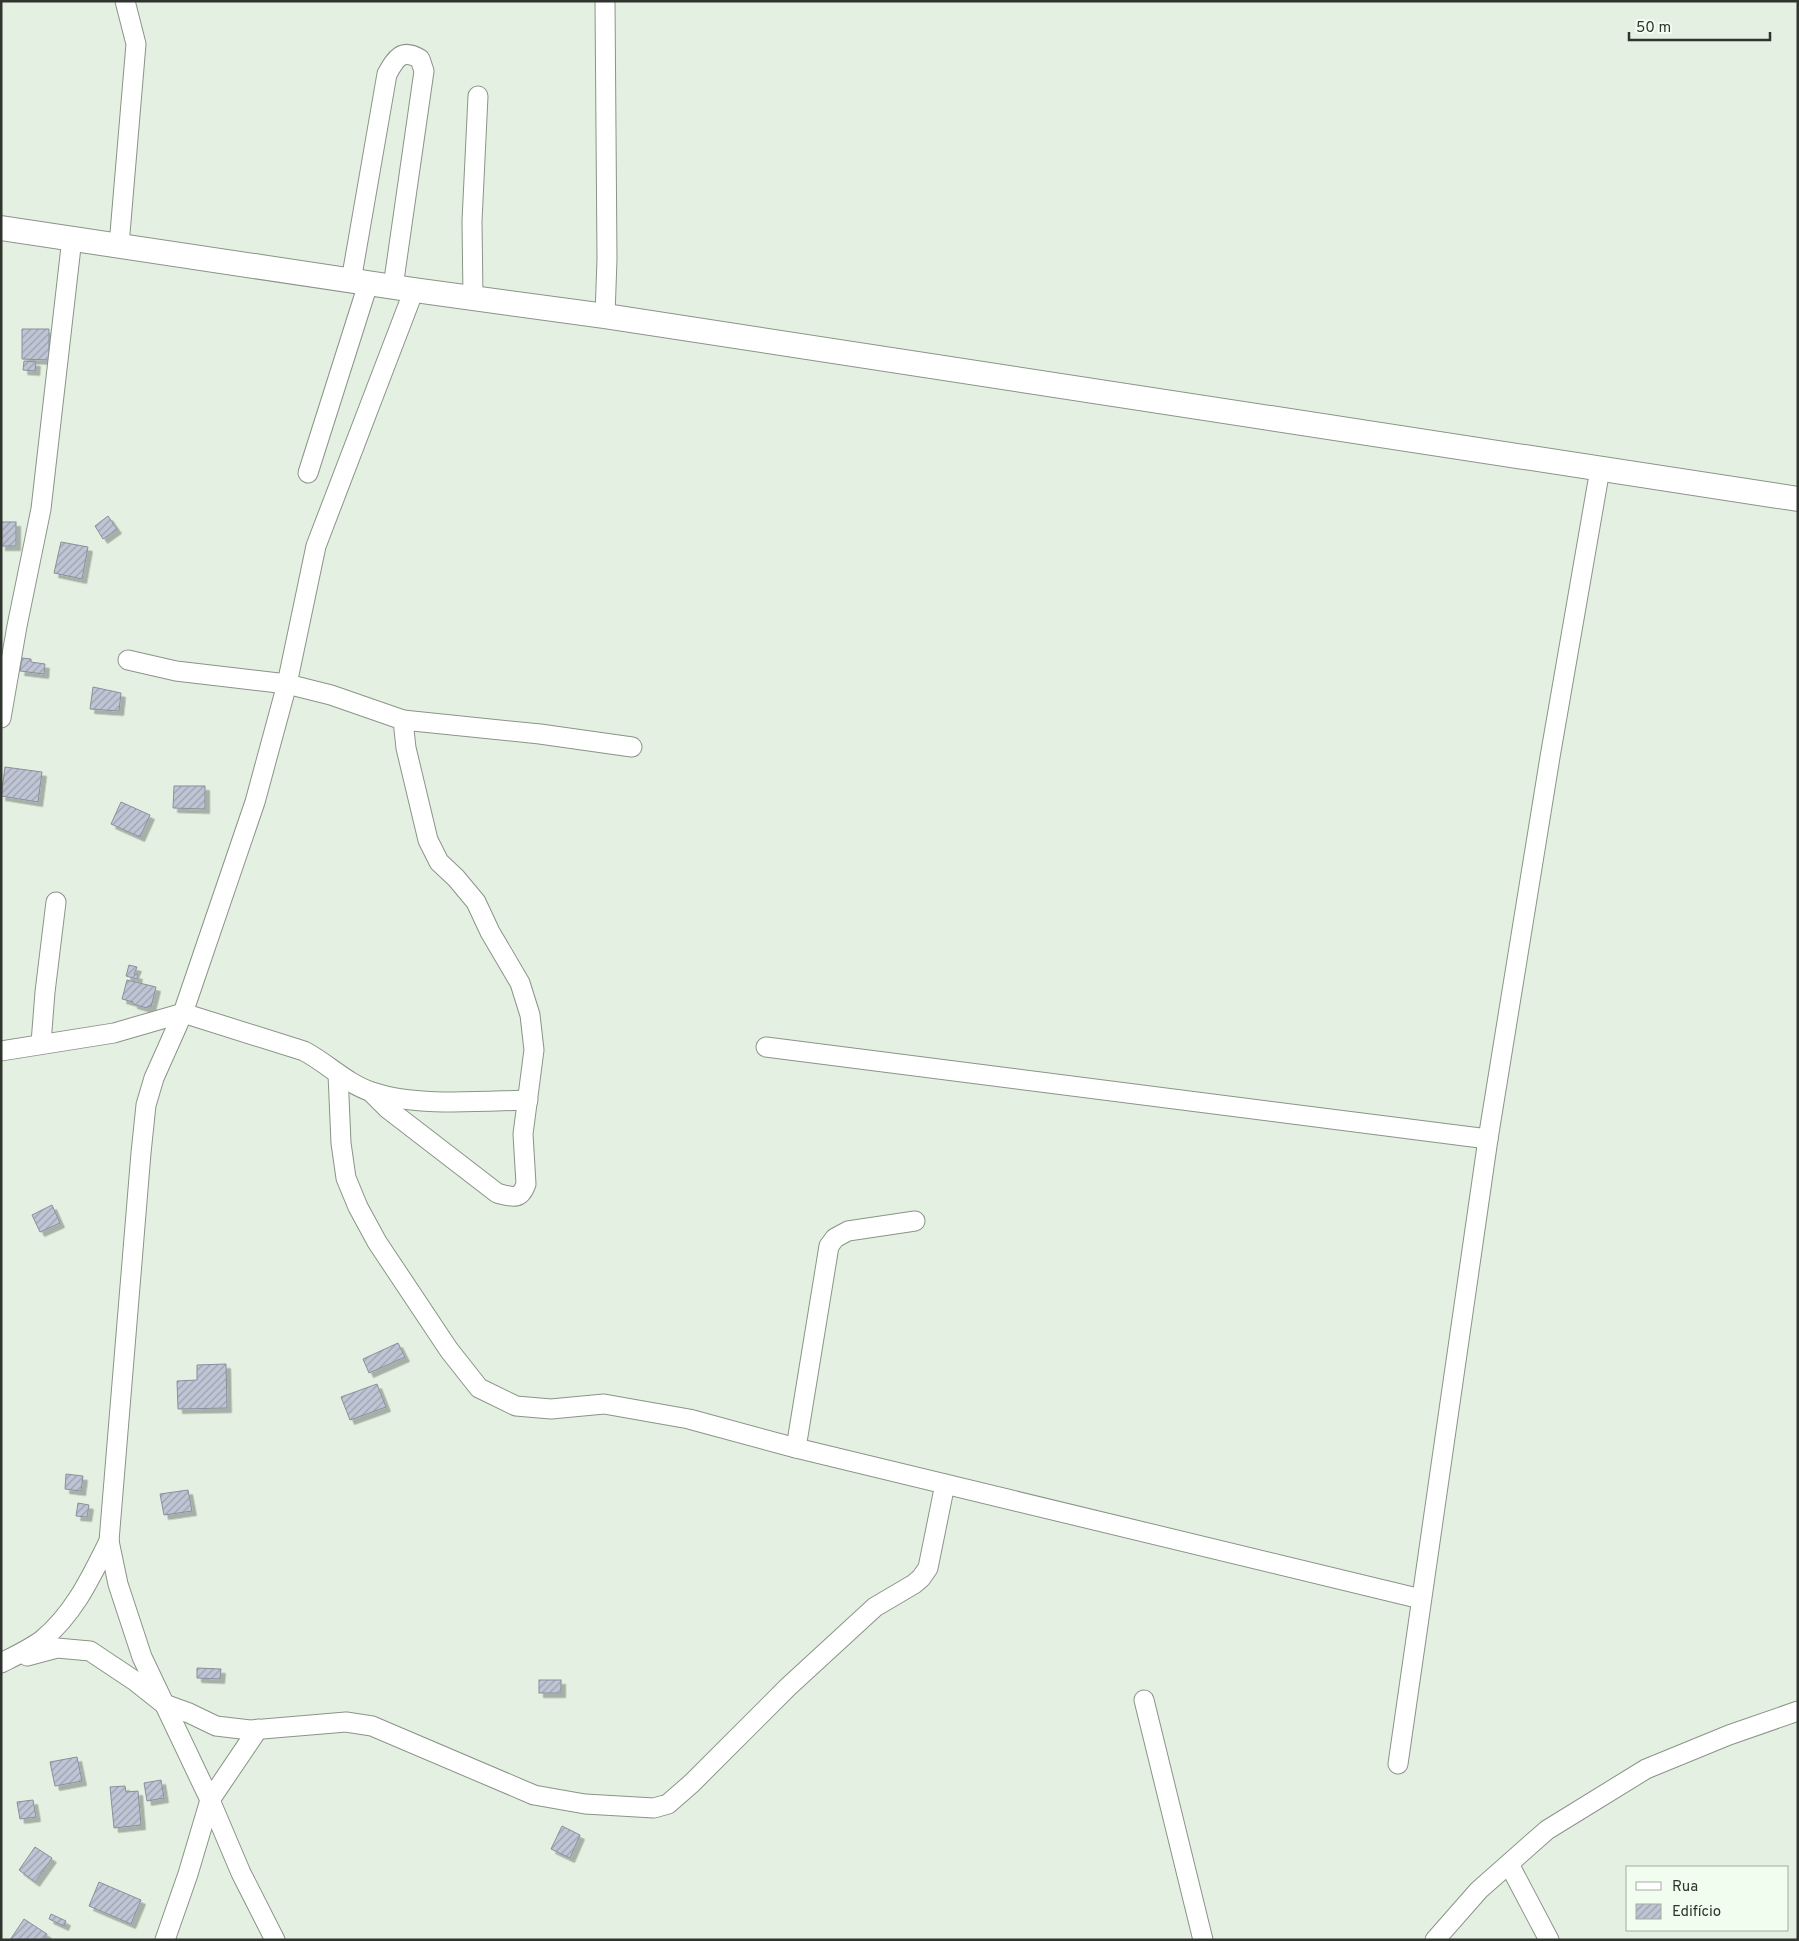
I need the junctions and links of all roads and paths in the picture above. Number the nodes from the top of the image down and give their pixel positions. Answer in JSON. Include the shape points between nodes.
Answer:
{"nodes":[{"id":1,"x":125,"y":1,"type":"edge"},
{"id":2,"x":605,"y":1,"type":"edge"},
{"id":3,"x":478,"y":96,"type":"dead end"},
{"id":4,"x":1,"y":228,"type":"edge"},
{"id":5,"x":72,"y":238,"type":"junction"},
{"id":6,"x":119,"y":245,"type":"junction"},
{"id":7,"x":360,"y":282,"type":"junction"},
{"id":8,"x":403,"y":289,"type":"junction"},
{"id":9,"x":473,"y":298,"type":"junction"},
{"id":10,"x":605,"y":316,"type":"junction"},
{"id":11,"x":1600,"y":469,"type":"junction"},
{"id":12,"x":308,"y":472,"type":"dead end"},
{"id":13,"x":1798,"y":499,"type":"edge"},
{"id":14,"x":9,"y":624,"type":"edge"},
{"id":15,"x":128,"y":660,"type":"dead end"},
{"id":16,"x":287,"y":684,"type":"junction"},
{"id":17,"x":1,"y":718,"type":"edge"},
{"id":18,"x":403,"y":720,"type":"junction"},
{"id":19,"x":632,"y":747,"type":"dead end"},
{"id":20,"x":56,"y":902,"type":"dead end"},
{"id":21,"x":183,"y":1013,"type":"junction"},
{"id":22,"x":41,"y":1044,"type":"junction"},
{"id":23,"x":766,"y":1047,"type":"dead end"},
{"id":24,"x":1,"y":1051,"type":"edge"},
{"id":25,"x":338,"y":1074,"type":"junction"},
{"id":26,"x":371,"y":1092,"type":"junction"},
{"id":27,"x":528,"y":1100,"type":"junction"},
{"id":28,"x":1488,"y":1139,"type":"junction"},
{"id":29,"x":915,"y":1221,"type":"dead end"},
{"id":30,"x":796,"y":1448,"type":"junction"},
{"id":31,"x":945,"y":1484,"type":"junction"},
{"id":32,"x":109,"y":1541,"type":"junction"},
{"id":33,"x":1421,"y":1599,"type":"junction"},
{"id":34,"x":1,"y":1663,"type":"edge"},
{"id":35,"x":1144,"y":1700,"type":"dead end"},
{"id":36,"x":164,"y":1704,"type":"junction"},
{"id":37,"x":1798,"y":1711,"type":"edge"},
{"id":38,"x":258,"y":1729,"type":"junction"},
{"id":39,"x":1398,"y":1764,"type":"dead end"},
{"id":40,"x":210,"y":1800,"type":"junction"},
{"id":41,"x":1509,"y":1864,"type":"junction"},
{"id":42,"x":165,"y":1940,"type":"edge"},
{"id":43,"x":275,"y":1940,"type":"edge"},
{"id":44,"x":1203,"y":1940,"type":"edge"},
{"id":45,"x":1435,"y":1940,"type":"edge"},
{"id":46,"x":1549,"y":1940,"type":"edge"}],
"edges":[{"from":1,"to":6,"type":"street","via":[[136,44]]},
{"from":2,"to":10,"type":"street"},
{"from":3,"to":9,"type":"street","via":[[472,221]]},
{"from":4,"to":5,"type":"main road"},
{"from":5,"to":6,"type":"main road"},
{"from":5,"to":14,"type":"street","via":[[41,509]]},
{"from":6,"to":7,"type":"main road"},
{"from":7,"to":8,"type":"main road"},
{"from":7,"to":8,"type":"street","via":[[388,74],[394,61],[402,55],[411,54],[420,59],[424,71]]},
{"from":7,"to":12,"type":"street"},
{"from":8,"to":9,"type":"main road"},
{"from":8,"to":16,"type":"street","via":[[316,546]]},
{"from":9,"to":10,"type":"main road"},
{"from":10,"to":11,"type":"main road"},
{"from":11,"to":13,"type":"main road"},
{"from":11,"to":28,"type":"street"},
{"from":14,"to":17,"type":"street"},
{"from":15,"to":16,"type":"street","via":[[176,671]]},
{"from":16,"to":18,"type":"street","via":[[331,695]]},
{"from":16,"to":21,"type":"street","via":[[255,802]]},
{"from":18,"to":19,"type":"street"},
{"from":18,"to":27,"type":"street","via":[[406,748],[428,840],[439,862],[476,902],[520,983],[530,1015],[534,1050]]},
{"from":20,"to":22,"type":"street"},
{"from":21,"to":22,"type":"street","via":[[114,1033]]},
{"from":21,"to":25,"type":"street","via":[[304,1051]]},
{"from":21,"to":32,"type":"street","via":[[154,1078],[146,1105]]},
{"from":22,"to":24,"type":"street"},
{"from":23,"to":28,"type":"street"},
{"from":25,"to":26,"type":"street"},
{"from":25,"to":30,"type":"street","via":[[346,1178],[358,1207],[377,1242],[449,1350],[479,1388],[516,1406],[550,1409],[604,1404],[689,1419]]},
{"from":26,"to":27,"type":"street","via":[[438,1101]]},
{"from":26,"to":27,"type":"street","via":[[388,1109],[497,1193],[512,1197],[519,1196],[526,1184],[524,1134]]},
{"from":28,"to":33,"type":"street"},
{"from":29,"to":30,"type":"street","via":[[848,1231],[835,1238],[829,1246]]},
{"from":30,"to":31,"type":"street"},
{"from":31,"to":33,"type":"street"},
{"from":31,"to":38,"type":"street","via":[[928,1568],[921,1578],[875,1607],[668,1804],[639,1808],[585,1804],[534,1795],[372,1726],[346,1722]]},
{"from":32,"to":34,"type":"street","via":[[88,1583],[63,1620],[41,1640]]},
{"from":32,"to":36,"type":"street","via":[[118,1584],[142,1657]]},
{"from":33,"to":39,"type":"street"},
{"from":34,"to":36,"type":"street","via":[[57,1648],[90,1651]]},
{"from":35,"to":44,"type":"street"},
{"from":36,"to":38,"type":"street","via":[[216,1726]]},
{"from":36,"to":40,"type":"street"},
{"from":37,"to":41,"type":"street","via":[[1646,1769],[1547,1830]]},
{"from":38,"to":40,"type":"street"},
{"from":40,"to":42,"type":"street"},
{"from":40,"to":43,"type":"street","via":[[241,1873]]},
{"from":41,"to":45,"type":"street","via":[[1479,1890]]},
{"from":41,"to":46,"type":"street"}]}
